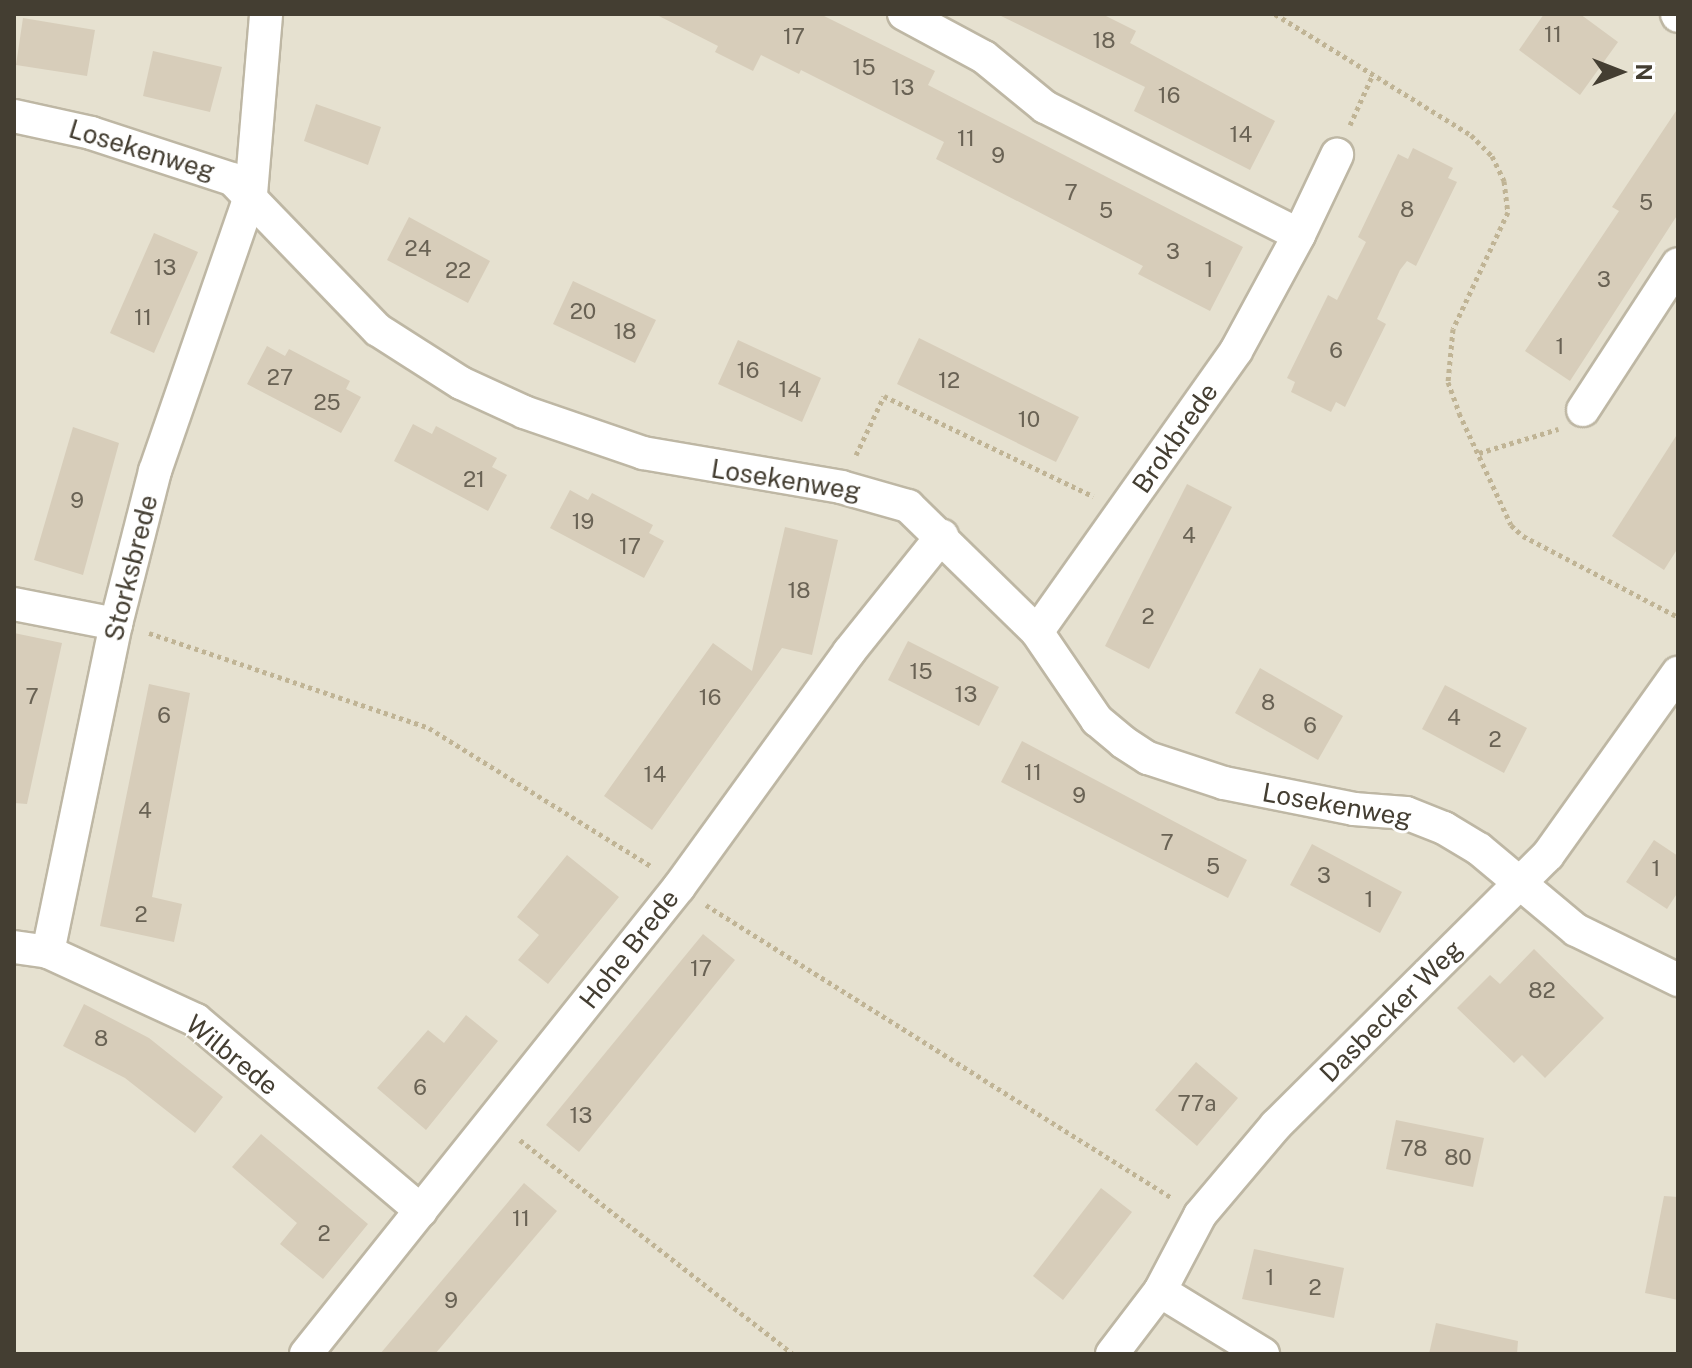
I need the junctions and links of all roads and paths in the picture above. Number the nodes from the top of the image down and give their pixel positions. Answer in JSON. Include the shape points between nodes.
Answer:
{"nodes":[{"id":1,"x":266,"y":14,"type":"edge"},
{"id":2,"x":904,"y":14,"type":"edge"},
{"id":3,"x":1275,"y":14,"type":"edge"},
{"id":4,"x":1373,"y":74,"type":"junction"},
{"id":5,"x":14,"y":116,"type":"edge"},
{"id":6,"x":1337,"y":155,"type":"joint"},
{"id":7,"x":251,"y":194,"type":"junction"},
{"id":8,"x":1299,"y":235,"type":"junction"},
{"id":9,"x":1678,"y":264,"type":"edge"},
{"id":10,"x":1583,"y":410,"type":"joint"},
{"id":11,"x":1479,"y":453,"type":"junction"},
{"id":12,"x":841,"y":487,"type":"junction"},
{"id":13,"x":1123,"y":510,"type":"junction"},
{"id":14,"x":942,"y":536,"type":"junction"},
{"id":15,"x":14,"y":604,"type":"edge"},
{"id":16,"x":1678,"y":617,"type":"edge"},
{"id":17,"x":116,"y":624,"type":"junction"},
{"id":18,"x":1037,"y":632,"type":"junction"},
{"id":19,"x":1678,"y":673,"type":"edge"},
{"id":20,"x":1520,"y":884,"type":"junction"},
{"id":21,"x":14,"y":947,"type":"edge"},
{"id":22,"x":48,"y":952,"type":"junction"},
{"id":23,"x":1678,"y":980,"type":"edge"},
{"id":24,"x":494,"y":1119,"type":"junction"},
{"id":25,"x":421,"y":1211,"type":"junction"},
{"id":26,"x":1160,"y":1291,"type":"junction"},
{"id":27,"x":306,"y":1354,"type":"edge"},
{"id":28,"x":793,"y":1354,"type":"edge"},
{"id":29,"x":1112,"y":1354,"type":"edge"},
{"id":30,"x":1263,"y":1354,"type":"edge"}],
"edges":[{"from":1,"to":7,"type":"street","name":"Storksbrede"},
{"from":2,"to":8,"type":"street","via":[[984,57],[1045,107]]},
{"from":3,"to":4,"type":"path"},
{"from":4,"to":6,"type":"path"},
{"from":4,"to":11,"type":"path","via":[[1471,135],[1492,156],[1504,181],[1508,212],[1453,329],[1448,352],[1448,382]]},
{"from":5,"to":7,"type":"street","name":"Losekenweg","via":[[200,165]]},
{"from":6,"to":8,"type":"street","name":"Brokbrede"},
{"from":7,"to":12,"type":"street","name":"Losekenweg","via":[[378,330],[461,383],[524,412],[643,453]]},
{"from":7,"to":17,"type":"street","name":"Storksbrede","via":[[155,471]]},
{"from":8,"to":13,"type":"street","name":"Brokbrede","via":[[1236,351]]},
{"from":9,"to":10,"type":"street"},
{"from":10,"to":11,"type":"path","via":[[1546,435]]},
{"from":11,"to":16,"type":"path","via":[[1493,494],[1523,536]]},
{"from":12,"to":13,"type":"path","via":[[884,396]]},
{"from":12,"to":14,"type":"street","name":"Losekenweg","via":[[908,506]]},
{"from":13,"to":18,"type":"street","name":"Brokbrede"},
{"from":14,"to":18,"type":"street","name":"Losekenweg"},
{"from":14,"to":24,"type":"street","name":"Hohe Brede","via":[[849,652],[679,887]]},
{"from":15,"to":17,"type":"street"},
{"from":17,"to":22,"type":"street","name":"Storksbrede"},
{"from":18,"to":20,"type":"street","name":"Losekenweg","via":[[1097,720],[1148,758],[1289,798],[1406,813],[1479,849]]},
{"from":19,"to":20,"type":"street","name":"Dasbecker Weg","via":[[1548,855]]},
{"from":20,"to":23,"type":"street","name":"Losekenweg","via":[[1576,930]]},
{"from":20,"to":26,"type":"street","name":"Dasbecker Weg","via":[[1276,1125],[1200,1215]]},
{"from":21,"to":22,"type":"street","name":"Wilbrede"},
{"from":22,"to":25,"type":"street","name":"Wilbrede","via":[[196,1020]]},
{"from":24,"to":25,"type":"street","name":"Hohe Brede"},
{"from":24,"to":28,"type":"path"},
{"from":25,"to":27,"type":"street","name":"Hohe Brede"},
{"from":26,"to":29,"type":"street","name":"Dasbecker Weg"},
{"from":26,"to":30,"type":"street"}]}
